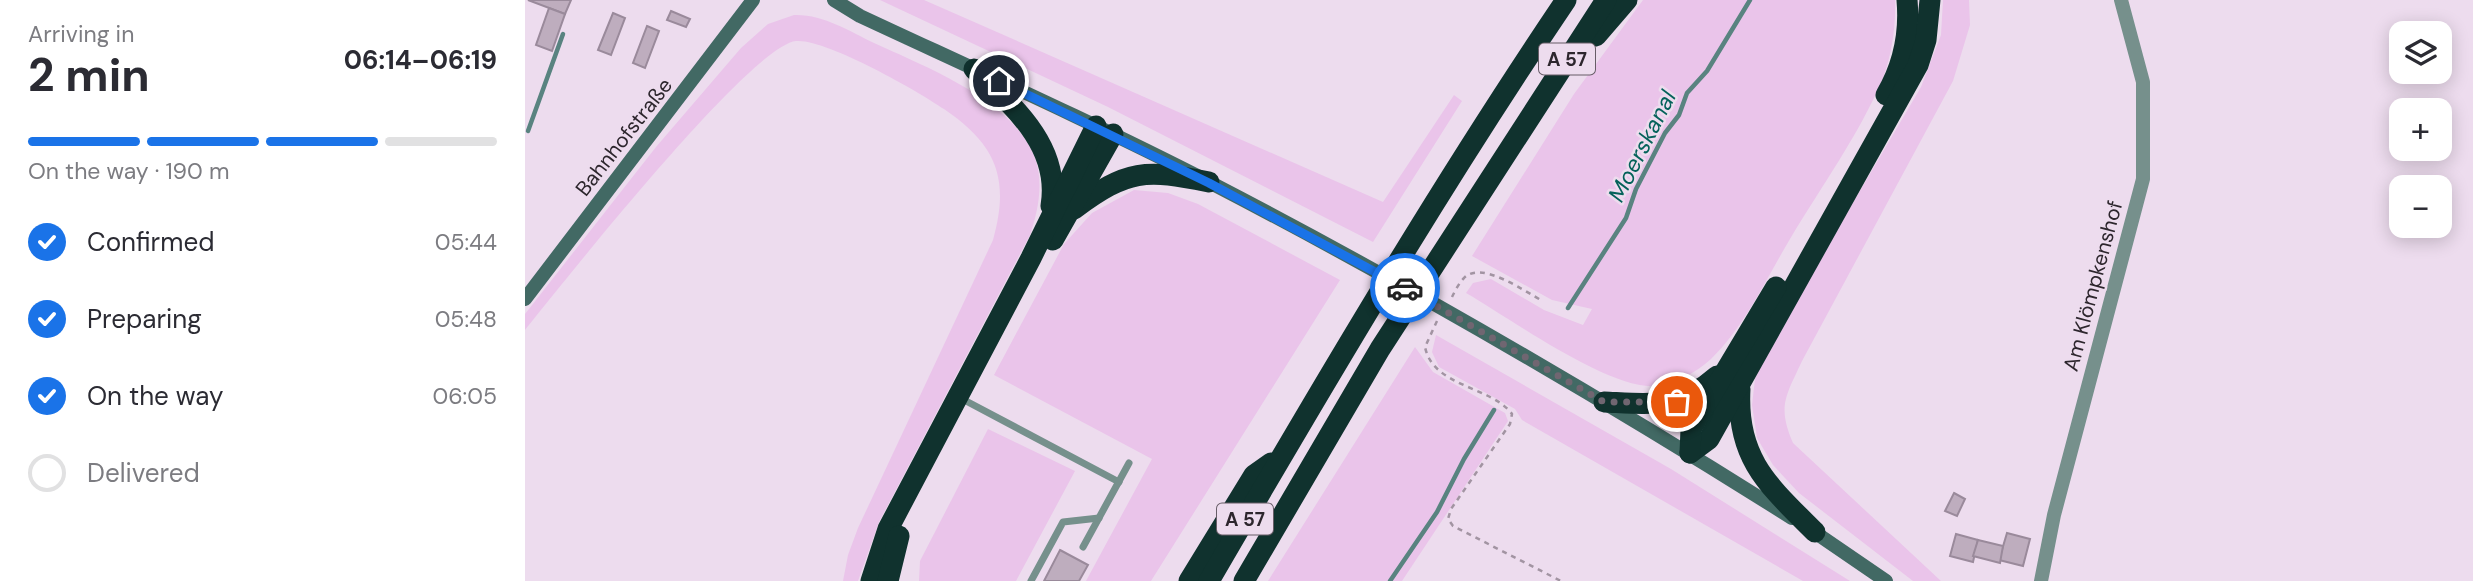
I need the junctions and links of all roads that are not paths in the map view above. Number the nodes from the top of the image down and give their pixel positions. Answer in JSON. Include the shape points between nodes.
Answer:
{"nodes":[{"id":1,"x":753,"y":0,"type":"edge"},
{"id":2,"x":834,"y":0,"type":"edge"},
{"id":3,"x":841,"y":0,"type":"edge"},
{"id":4,"x":1566,"y":0,"type":"edge"},
{"id":5,"x":1606,"y":0,"type":"edge"},
{"id":6,"x":1627,"y":0,"type":"edge"},
{"id":7,"x":1906,"y":0,"type":"edge"},
{"id":8,"x":1930,"y":0,"type":"edge"},
{"id":9,"x":2120,"y":0,"type":"edge"},
{"id":10,"x":860,"y":16,"type":"junction"},
{"id":11,"x":974,"y":69,"type":"junction"},
{"id":12,"x":1527,"y":119,"type":"junction"},
{"id":13,"x":1104,"y":130,"type":"junction"},
{"id":14,"x":1209,"y":183,"type":"junction"},
{"id":15,"x":1070,"y":212,"type":"junction"},
{"id":16,"x":1047,"y":225,"type":"junction"},
{"id":17,"x":525,"y":299,"type":"edge"},
{"id":18,"x":1733,"y":359,"type":"junction"},
{"id":19,"x":1740,"y":384,"type":"junction"},
{"id":20,"x":966,"y":401,"type":"junction"},
{"id":21,"x":1604,"y":402,"type":"junction"},
{"id":22,"x":1690,"y":453,"type":"junction"},
{"id":23,"x":1282,"y":456,"type":"junction"},
{"id":24,"x":1129,"y":463,"type":"dead end"},
{"id":25,"x":1119,"y":482,"type":"junction"},
{"id":26,"x":1099,"y":518,"type":"junction"},
{"id":27,"x":1815,"y":532,"type":"junction"},
{"id":28,"x":1083,"y":547,"type":"dead end"},
{"id":29,"x":871,"y":581,"type":"edge"},
{"id":30,"x":888,"y":581,"type":"edge"},
{"id":31,"x":1031,"y":581,"type":"edge"},
{"id":32,"x":1189,"y":581,"type":"edge"},
{"id":33,"x":1209,"y":581,"type":"edge"},
{"id":34,"x":1244,"y":581,"type":"edge"},
{"id":35,"x":1886,"y":581,"type":"edge"},
{"id":36,"x":2041,"y":581,"type":"edge"}],
"edges":[{"from":1,"to":17,"type":"main road","name":"Bahnhofstraße"},
{"from":2,"to":10,"type":"main road"},
{"from":3,"to":10,"type":"main road"},
{"from":4,"to":23,"type":"highway","number":"A 57"},
{"from":5,"to":12,"type":"highway","number":"A 57"},
{"from":6,"to":12,"type":"highway"},
{"from":7,"to":18,"type":"highway","via":[[1907,38],[1894,82]]},
{"from":8,"to":19,"type":"highway","via":[[1918,65]]},
{"from":9,"to":36,"type":"street","name":"Am Klömpkenshof","via":[[2143,82],[2143,179],[2054,515]]},
{"from":10,"to":11,"type":"main road"},
{"from":11,"to":13,"type":"main road"},
{"from":11,"to":16,"type":"highway","via":[[1025,120],[1047,155],[1052,179]]},
{"from":12,"to":34,"type":"highway","number":"A 57","via":[[1366,370]]},
{"from":13,"to":14,"type":"main road"},
{"from":13,"to":15,"type":"highway"},
{"from":13,"to":16,"type":"highway"},
{"from":14,"to":15,"type":"highway","via":[[1149,173],[1131,175]]},
{"from":14,"to":21,"type":"main road"},
{"from":15,"to":20,"type":"highway"},
{"from":16,"to":29,"type":"highway","via":[[888,529]]},
{"from":18,"to":21,"type":"highway","via":[[1701,390],[1677,402]]},
{"from":18,"to":22,"type":"highway","via":[[1691,429]]},
{"from":19,"to":22,"type":"highway","via":[[1709,439]]},
{"from":19,"to":27,"type":"highway","via":[[1743,438],[1754,466]]},
{"from":20,"to":25,"type":"lane"},
{"from":20,"to":30,"type":"highway","via":[[911,506]]},
{"from":21,"to":22,"type":"main road"},
{"from":22,"to":27,"type":"main road"},
{"from":23,"to":32,"type":"highway","via":[[1254,475]]},
{"from":23,"to":33,"type":"highway","number":"A 57"},
{"from":24,"to":25,"type":"lane"},
{"from":25,"to":26,"type":"lane"},
{"from":26,"to":28,"type":"lane"},
{"from":26,"to":31,"type":"lane","via":[[1063,523]]},
{"from":27,"to":35,"type":"main road"}]}
